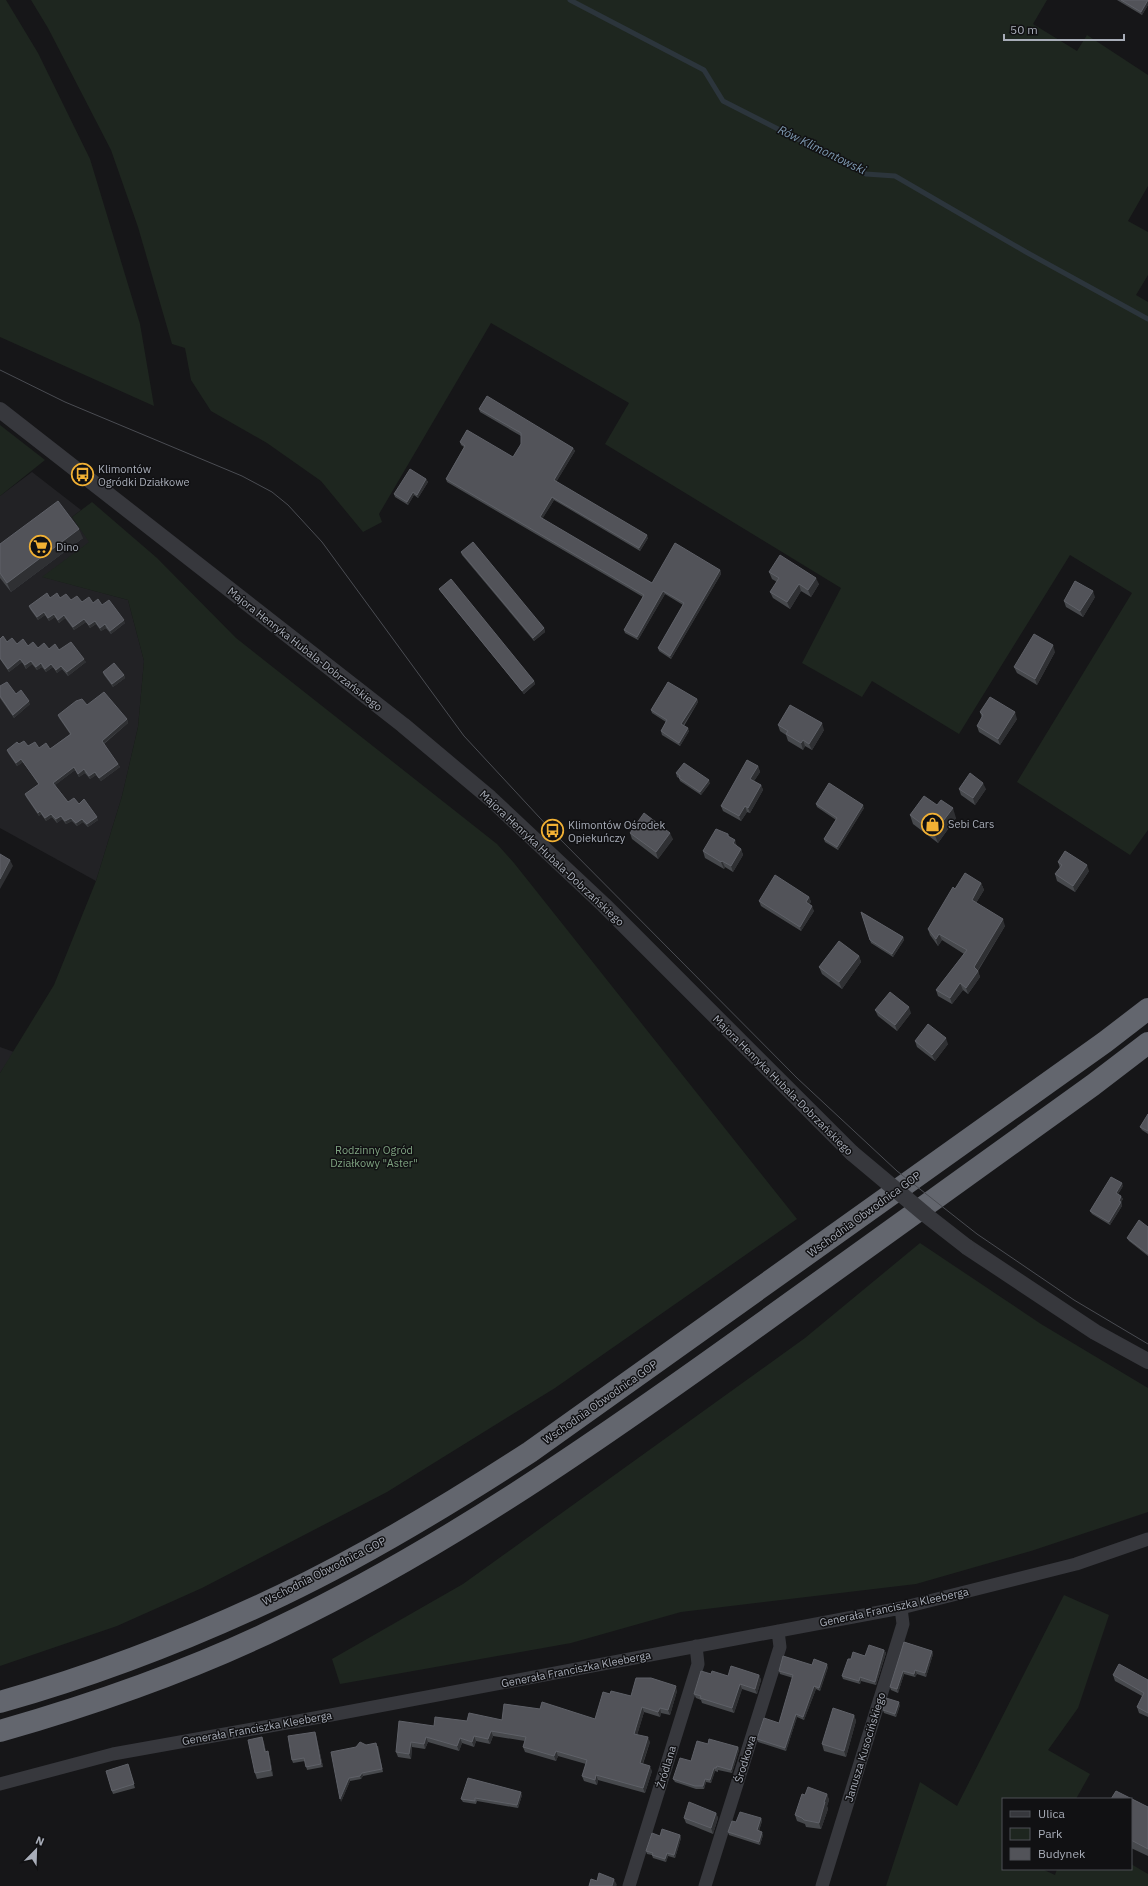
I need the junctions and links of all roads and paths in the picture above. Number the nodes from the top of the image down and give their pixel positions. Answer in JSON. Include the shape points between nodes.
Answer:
{"nodes":[{"id":1,"x":0,"y":411,"type":"edge"},
{"id":2,"x":1148,"y":1009,"type":"edge"},
{"id":3,"x":1148,"y":1043,"type":"edge"},
{"id":4,"x":1148,"y":1361,"type":"edge"},
{"id":5,"x":1148,"y":1539,"type":"edge"},
{"id":6,"x":901,"y":1608,"type":"junction"},
{"id":7,"x":778,"y":1631,"type":"junction"},
{"id":8,"x":696,"y":1646,"type":"junction"},
{"id":9,"x":0,"y":1702,"type":"edge"},
{"id":10,"x":0,"y":1731,"type":"edge"},
{"id":11,"x":0,"y":1784,"type":"edge"},
{"id":12,"x":629,"y":1886,"type":"edge"},
{"id":13,"x":705,"y":1886,"type":"edge"},
{"id":14,"x":822,"y":1886,"type":"edge"}],
"edges":[{"from":1,"to":4,"type":"street","name":"Majora Henryka Hubala-Dobrzańskiego","bridge":true,"via":[[403,726],[490,798],[589,891],[852,1153],[926,1215],[967,1247],[1095,1332]]},
{"from":2,"to":9,"type":"highway","name":"Wschodnia Obwodnica GOP","via":[[1086,1056],[537,1447],[461,1496],[404,1530],[282,1595],[122,1663]]},
{"from":3,"to":10,"type":"highway","via":[[674,1386],[544,1475],[435,1544],[274,1630],[166,1676]]},
{"from":5,"to":6,"type":"street","name":"Generała Franciszka Kleeberga","via":[[1076,1564]]},
{"from":6,"to":7,"type":"street","name":"Generała Franciszka Kleeberga"},
{"from":6,"to":14,"type":"street","name":"Janusza Kusocińskiego","via":[[903,1624]]},
{"from":7,"to":8,"type":"street","name":"Generała Franciszka Kleeberga"},
{"from":7,"to":13,"type":"street","name":"Środkowa","via":[[780,1647]]},
{"from":8,"to":11,"type":"street","name":"Generała Franciszka Kleeberga","via":[[113,1754]]},
{"from":8,"to":12,"type":"street","name":"Źródlana","via":[[698,1664]]}]}
